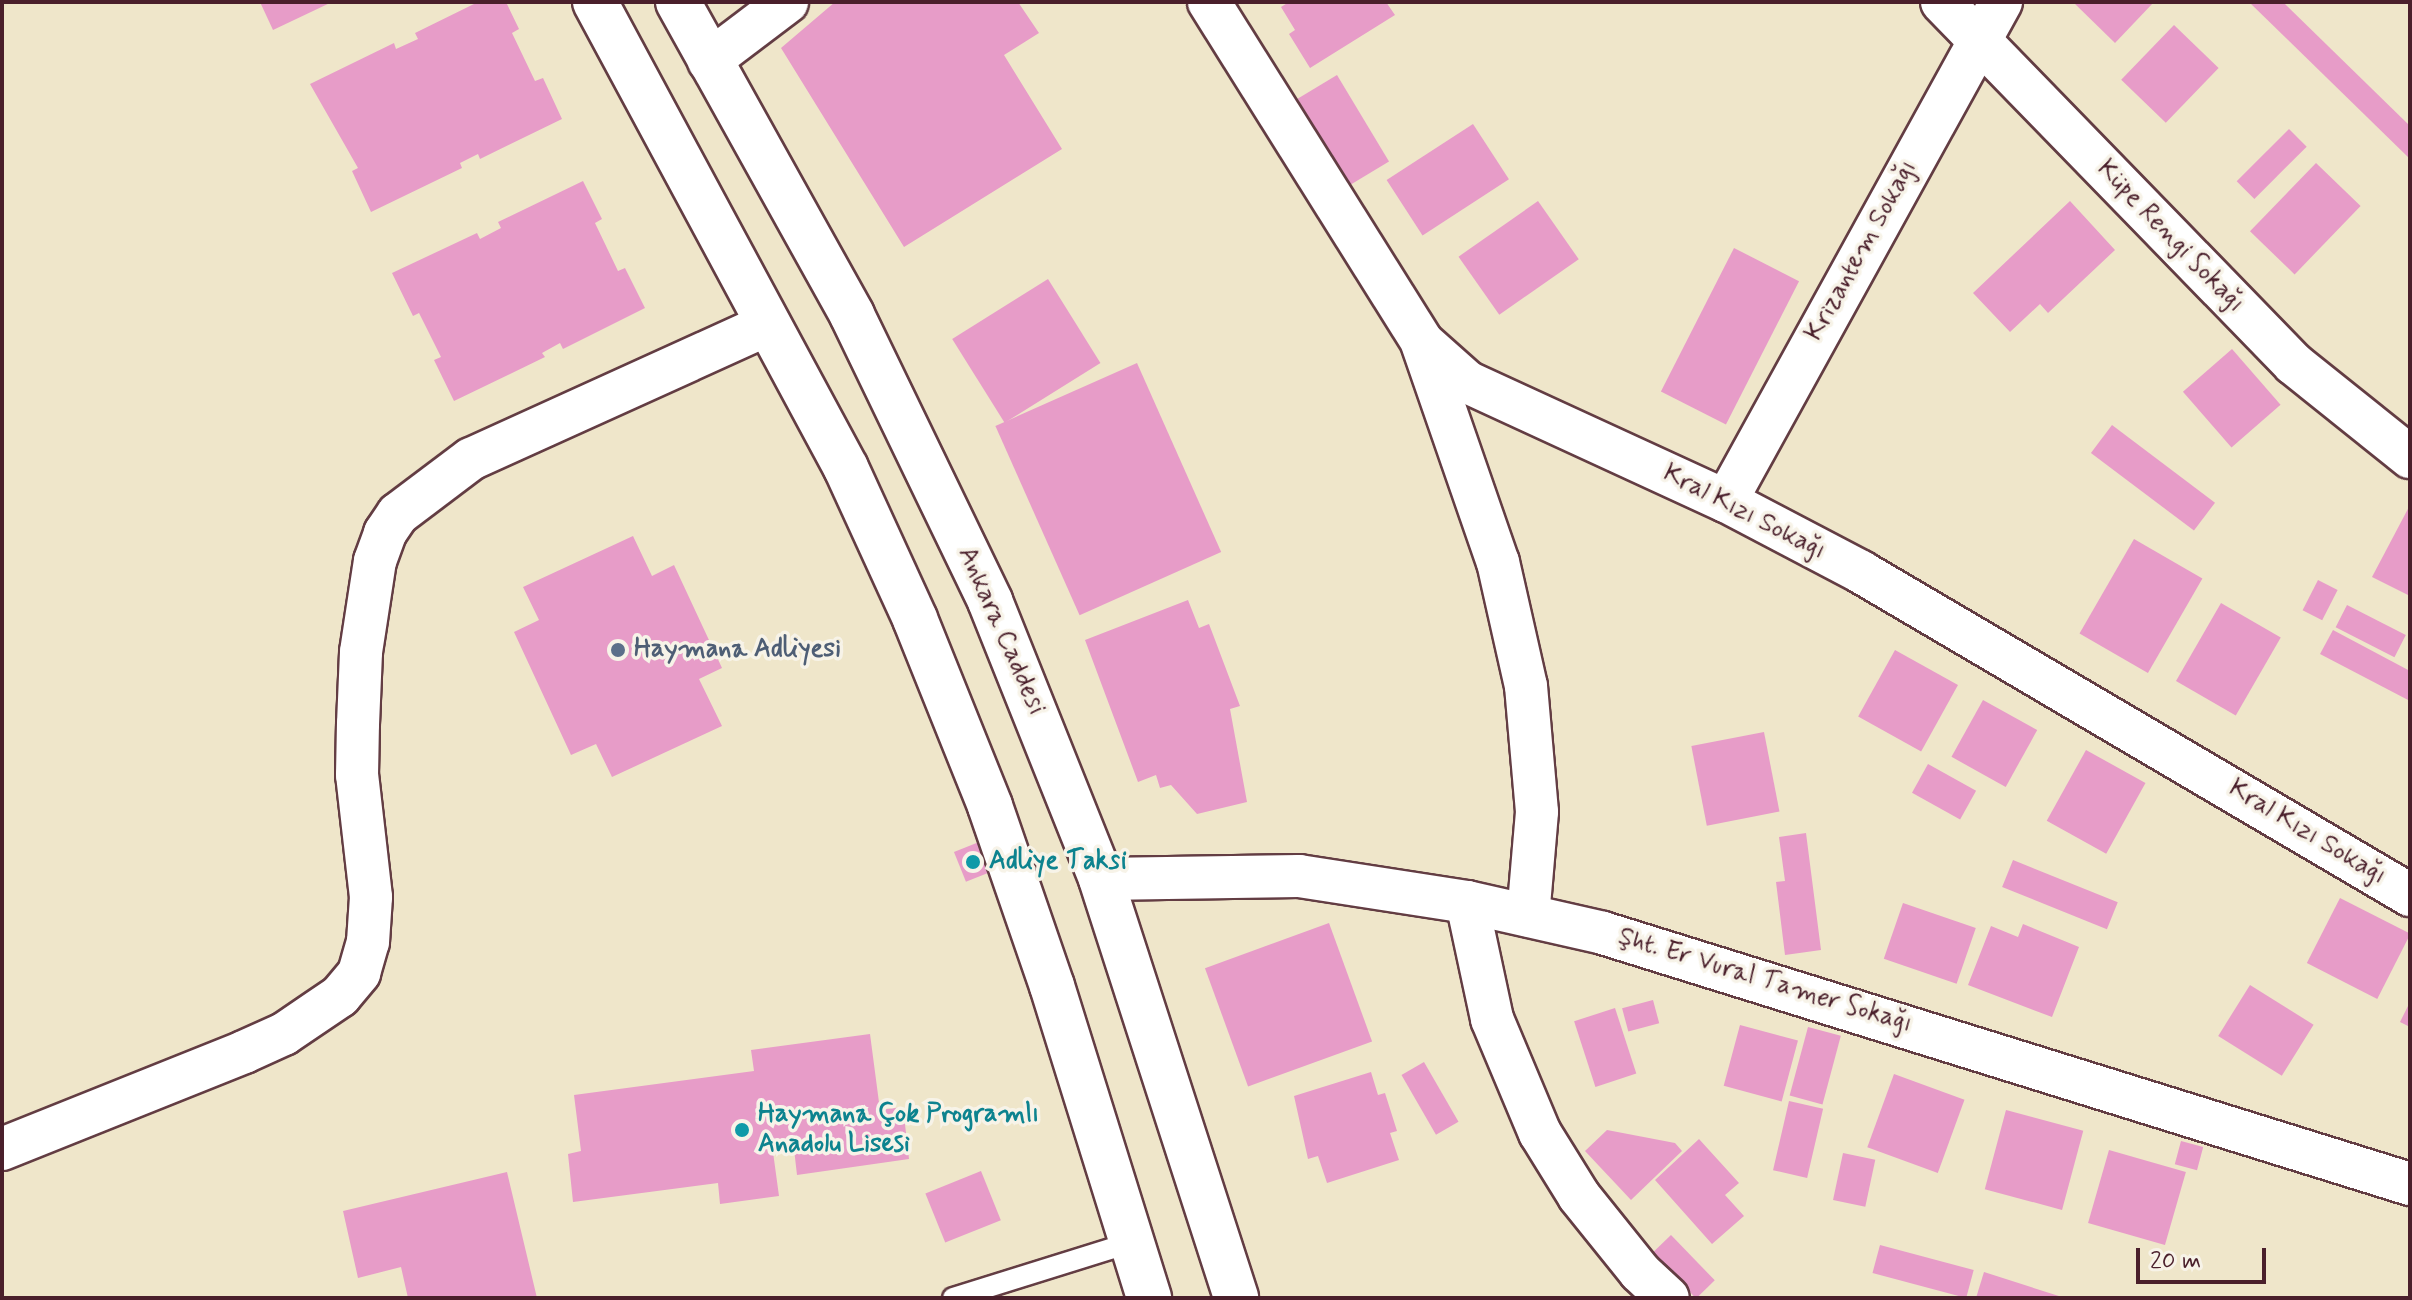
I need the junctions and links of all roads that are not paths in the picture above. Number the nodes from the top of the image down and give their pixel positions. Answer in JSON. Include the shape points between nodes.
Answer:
{"nodes":[{"id":1,"x":595,"y":2,"type":"edge"},
{"id":2,"x":678,"y":2,"type":"edge"},
{"id":3,"x":787,"y":2,"type":"edge"},
{"id":4,"x":1209,"y":2,"type":"edge"},
{"id":5,"x":1942,"y":2,"type":"edge"},
{"id":6,"x":2001,"y":2,"type":"edge"},
{"id":7,"x":1977,"y":39,"type":"junction"},
{"id":8,"x":709,"y":61,"type":"junction"},
{"id":9,"x":769,"y":324,"type":"junction"},
{"id":10,"x":1422,"y":342,"type":"junction"},
{"id":11,"x":2410,"y":457,"type":"edge"},
{"id":12,"x":1726,"y":501,"type":"junction"},
{"id":13,"x":1101,"y":879,"type":"junction"},
{"id":14,"x":2410,"y":895,"type":"edge"},
{"id":15,"x":1467,"y":902,"type":"junction"},
{"id":16,"x":1528,"y":916,"type":"junction"},
{"id":17,"x":2,"y":1149,"type":"edge"},
{"id":18,"x":2410,"y":1184,"type":"edge"},
{"id":19,"x":1133,"y":1242,"type":"junction"},
{"id":20,"x":953,"y":1298,"type":"edge"},
{"id":21,"x":1149,"y":1298,"type":"edge"},
{"id":22,"x":1236,"y":1298,"type":"edge"},
{"id":23,"x":1668,"y":1298,"type":"edge"}],
"edges":[{"from":1,"to":9,"type":"main road"},
{"from":2,"to":8,"type":"main road","name":"Ankara Caddesi"},
{"from":3,"to":8,"type":"street"},
{"from":4,"to":10,"type":"street","name":"Kral Kızı Sokağı"},
{"from":5,"to":7,"type":"street","name":"Küpe Rengi Sokağı"},
{"from":6,"to":7,"type":"street","name":"Krizantem Sokağı"},
{"from":7,"to":11,"type":"street","name":"Küpe Rengi Sokağı","via":[[2294,364]]},
{"from":7,"to":12,"type":"street","name":"Krizantem Sokağı"},
{"from":8,"to":13,"type":"main road","name":"Ankara Caddesi","via":[[852,315],[918,449],[990,601]]},
{"from":9,"to":17,"type":"street","via":[[471,459],[398,514],[385,533],[375,561],[361,652],[357,775],[371,897],[368,942],[359,973],[340,996],[271,1040]]},
{"from":9,"to":19,"type":"main road","via":[[846,468],[915,619],[990,806]]},
{"from":10,"to":12,"type":"street","name":"Kral Kızı Sokağı","via":[[1467,382]]},
{"from":10,"to":16,"type":"street","via":[[1498,562],[1526,686],[1537,812]]},
{"from":12,"to":14,"type":"street","name":"Kral Kızı Sokağı","via":[[2103,711]]},
{"from":13,"to":15,"type":"street","name":"Şht. Er Vural Tamer Sokağı","via":[[1299,876]]},
{"from":13,"to":22,"type":"main road","name":"Ankara Caddesi"},
{"from":15,"to":16,"type":"street","name":"Şht. Er Vural Tamer Sokağı"},
{"from":15,"to":23,"type":"street","via":[[1492,1019],[1540,1133],[1579,1196],[1640,1272]]},
{"from":16,"to":18,"type":"street","name":"Şht. Er Vural Tamer Sokağı","via":[[1757,977]]},
{"from":19,"to":20,"type":"lane"},
{"from":19,"to":21,"type":"main road"}]}
